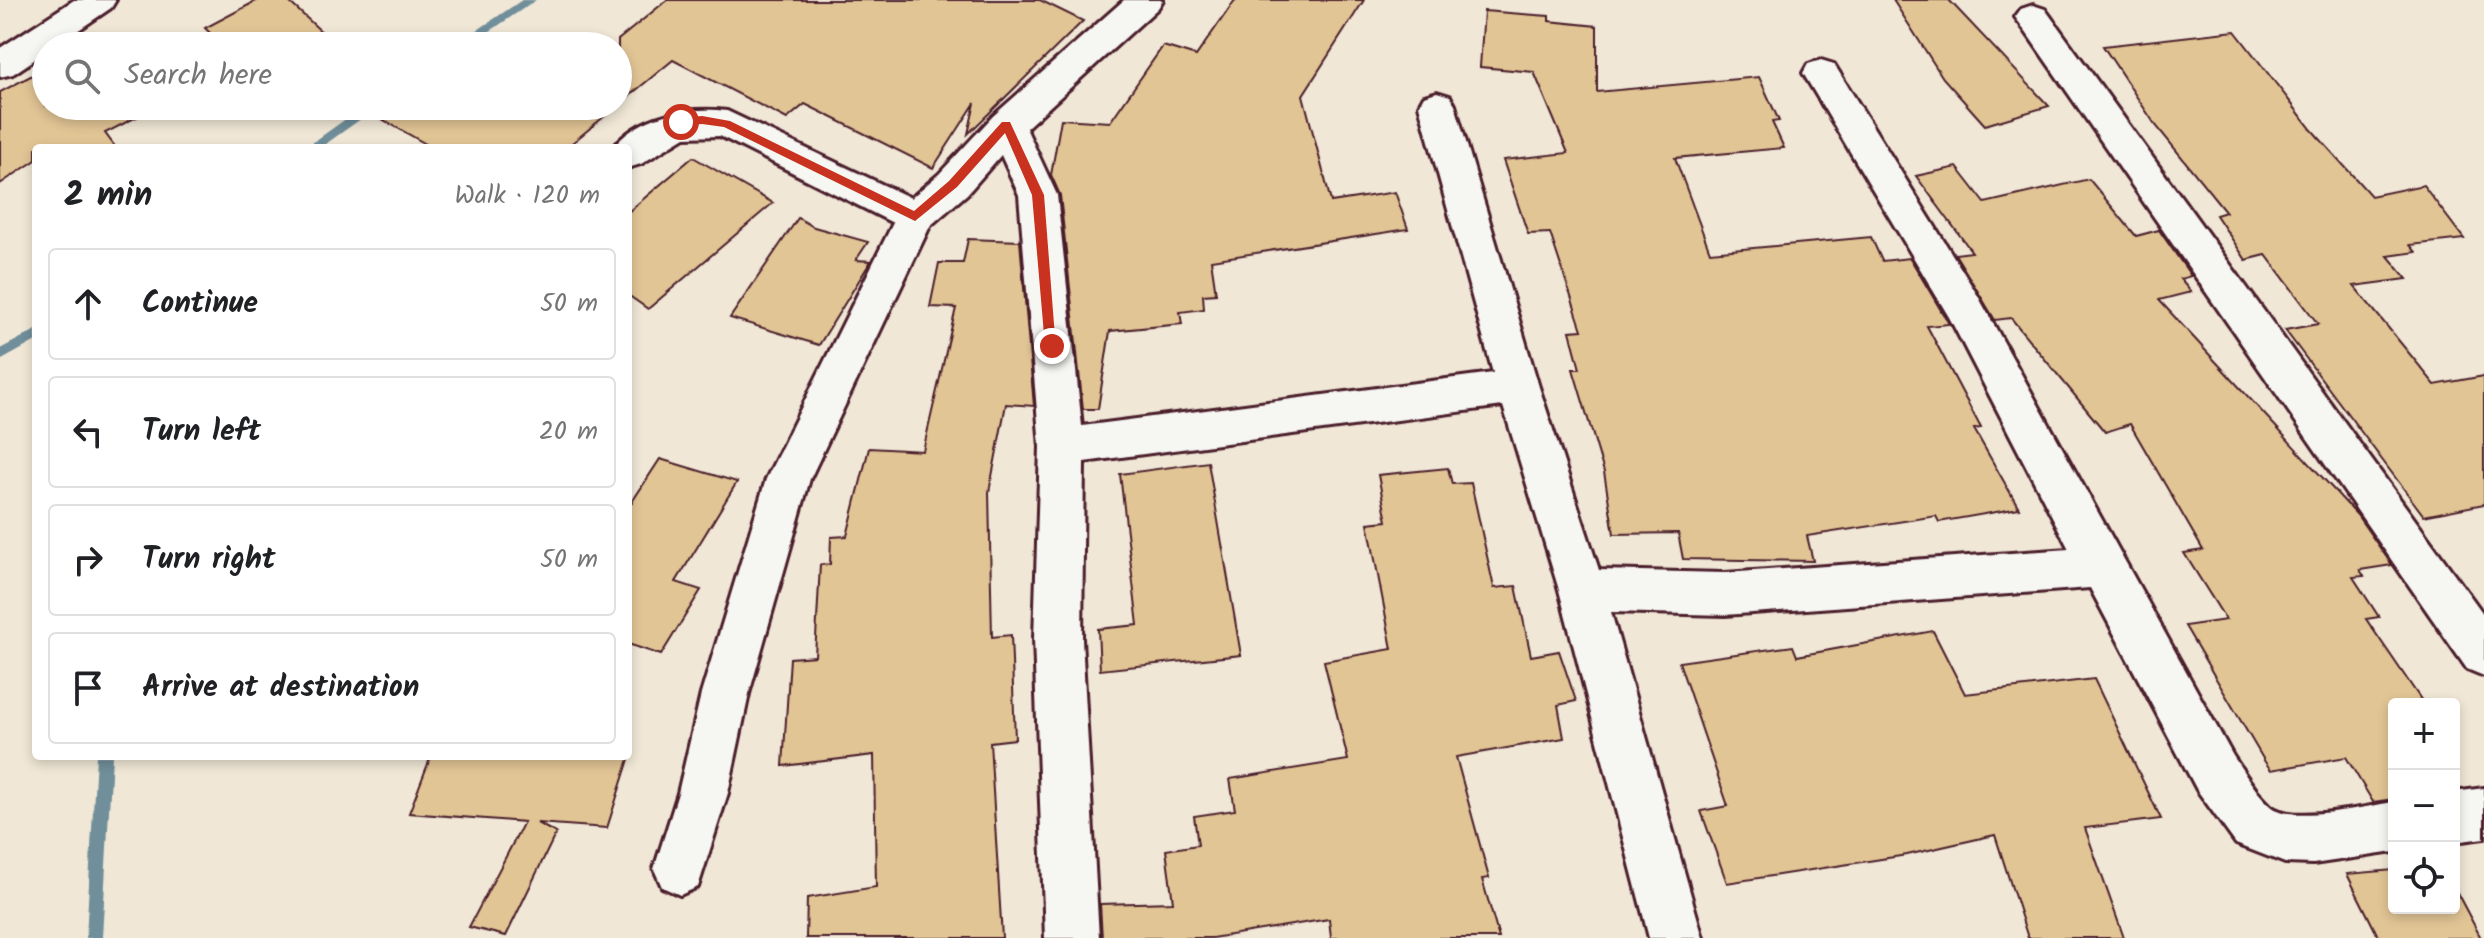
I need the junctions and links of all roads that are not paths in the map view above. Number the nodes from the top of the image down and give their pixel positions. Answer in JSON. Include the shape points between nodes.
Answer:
{"nodes":[{"id":1,"x":99,"y":0,"type":"edge"},
{"id":2,"x":1146,"y":0,"type":"edge"},
{"id":3,"x":2033,"y":17,"type":"dead end"},
{"id":4,"x":50,"y":32,"type":"edge"},
{"id":5,"x":32,"y":44,"type":"edge"},
{"id":6,"x":0,"y":65,"type":"edge"},
{"id":7,"x":1821,"y":73,"type":"dead end"},
{"id":8,"x":1437,"y":105,"type":"dead end"},
{"id":9,"x":1006,"y":125,"type":"junction"},
{"id":10,"x":632,"y":151,"type":"edge"},
{"id":11,"x":915,"y":217,"type":"junction"},
{"id":12,"x":1518,"y":387,"type":"junction"},
{"id":13,"x":1062,"y":447,"type":"junction"},
{"id":14,"x":2104,"y":567,"type":"junction"},
{"id":15,"x":1582,"y":590,"type":"junction"},
{"id":16,"x":2484,"y":654,"type":"edge"},
{"id":17,"x":2484,"y":813,"type":"edge"},
{"id":18,"x":2460,"y":816,"type":"edge"},
{"id":19,"x":2388,"y":828,"type":"edge"},
{"id":20,"x":680,"y":869,"type":"dead end"},
{"id":21,"x":1072,"y":938,"type":"edge"},
{"id":22,"x":1676,"y":938,"type":"edge"}],
"edges":[{"from":1,"to":4,"type":"street"},
{"from":2,"to":9,"type":"street"},
{"from":3,"to":16,"type":"street"},
{"from":5,"to":6,"type":"street"},
{"from":7,"to":14,"type":"street","via":[[1964,307]]},
{"from":8,"to":12,"type":"street"},
{"from":9,"to":11,"type":"street"},
{"from":9,"to":13,"type":"street","via":[[1038,195]]},
{"from":10,"to":11,"type":"street","via":[[681,122],[727,124]]},
{"from":11,"to":20,"type":"street","via":[[788,479]]},
{"from":12,"to":13,"type":"street"},
{"from":12,"to":15,"type":"street"},
{"from":13,"to":21,"type":"street","via":[[1058,639]]},
{"from":14,"to":15,"type":"street","via":[[1725,594]]},
{"from":14,"to":19,"type":"street","via":[[2215,773],[2254,826],[2285,838],[2313,839]]},
{"from":15,"to":22,"type":"street"},
{"from":17,"to":18,"type":"street"}]}
